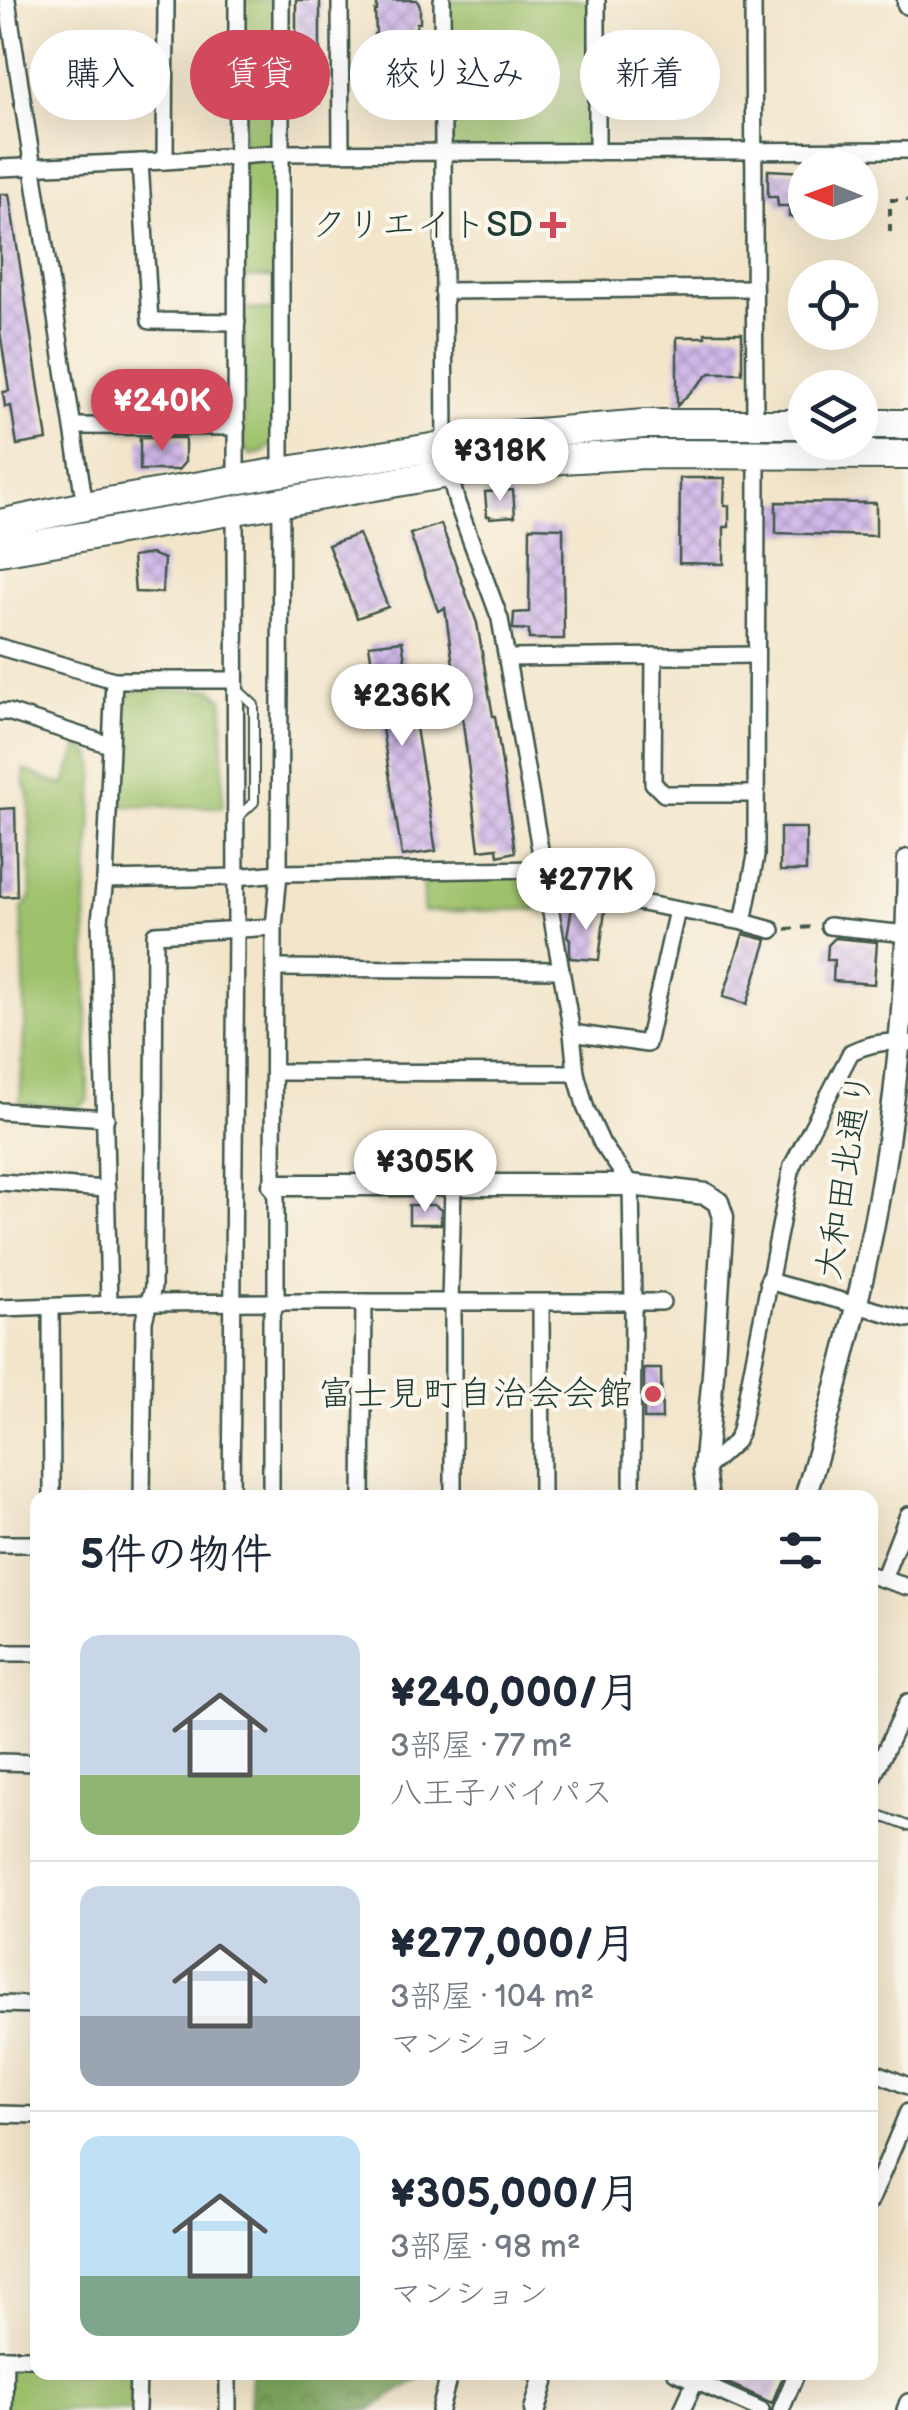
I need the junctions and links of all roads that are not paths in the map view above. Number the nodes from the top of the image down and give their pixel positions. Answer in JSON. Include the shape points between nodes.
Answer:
{"nodes":[{"id":1,"x":7,"y":0,"type":"edge"},
{"id":2,"x":166,"y":0,"type":"edge"},
{"id":3,"x":236,"y":0,"type":"edge"},
{"id":4,"x":281,"y":0,"type":"edge"},
{"id":5,"x":340,"y":0,"type":"edge"},
{"id":6,"x":442,"y":0,"type":"edge"},
{"id":7,"x":596,"y":0,"type":"edge"},
{"id":8,"x":753,"y":0,"type":"edge"},
{"id":9,"x":908,"y":150,"type":"edge"},
{"id":10,"x":597,"y":152,"type":"junction"},
{"id":11,"x":753,"y":152,"type":"junction"},
{"id":12,"x":280,"y":153,"type":"junction"},
{"id":13,"x":238,"y":154,"type":"junction"},
{"id":14,"x":341,"y":154,"type":"junction"},
{"id":15,"x":442,"y":154,"type":"junction"},
{"id":16,"x":165,"y":161,"type":"junction"},
{"id":17,"x":140,"y":162,"type":"junction"},
{"id":18,"x":33,"y":166,"type":"junction"},
{"id":19,"x":0,"y":168,"type":"edge"},
{"id":20,"x":754,"y":288,"type":"junction"},
{"id":21,"x":443,"y":290,"type":"junction"},
{"id":22,"x":237,"y":322,"type":"junction"},
{"id":23,"x":755,"y":424,"type":"junction"},
{"id":24,"x":788,"y":424,"type":"edge"},
{"id":25,"x":878,"y":424,"type":"edge"},
{"id":26,"x":908,"y":424,"type":"edge"},
{"id":27,"x":74,"y":426,"type":"junction"},
{"id":28,"x":237,"y":427,"type":"junction"},
{"id":29,"x":445,"y":444,"type":"junction"},
{"id":30,"x":757,"y":454,"type":"junction"},
{"id":31,"x":908,"y":455,"type":"edge"},
{"id":32,"x":281,"y":472,"type":"junction"},
{"id":33,"x":449,"y":473,"type":"junction"},
{"id":34,"x":237,"y":480,"type":"junction"},
{"id":35,"x":281,"y":503,"type":"junction"},
{"id":36,"x":86,"y":506,"type":"junction"},
{"id":37,"x":234,"y":512,"type":"junction"},
{"id":38,"x":0,"y":513,"type":"edge"},
{"id":39,"x":0,"y":524,"type":"edge"},
{"id":40,"x":63,"y":541,"type":"junction"},
{"id":41,"x":0,"y":551,"type":"edge"},
{"id":42,"x":0,"y":561,"type":"edge"},
{"id":43,"x":0,"y":646,"type":"edge"},
{"id":44,"x":756,"y":655,"type":"junction"},
{"id":45,"x":654,"y":656,"type":"junction"},
{"id":46,"x":508,"y":658,"type":"junction"},
{"id":47,"x":114,"y":680,"type":"junction"},
{"id":48,"x":235,"y":684,"type":"junction"},
{"id":49,"x":0,"y":712,"type":"edge"},
{"id":50,"x":110,"y":744,"type":"junction"},
{"id":51,"x":756,"y":794,"type":"junction"},
{"id":52,"x":908,"y":860,"type":"edge"},
{"id":53,"x":279,"y":873,"type":"junction"},
{"id":54,"x":236,"y":877,"type":"junction"},
{"id":55,"x":544,"y":877,"type":"junction"},
{"id":56,"x":105,"y":880,"type":"junction"},
{"id":57,"x":677,"y":910,"type":"junction"},
{"id":58,"x":743,"y":922,"type":"junction"},
{"id":59,"x":828,"y":926,"type":"road end"},
{"id":60,"x":274,"y":927,"type":"junction"},
{"id":61,"x":236,"y":928,"type":"junction"},
{"id":62,"x":772,"y":930,"type":"road end"},
{"id":63,"x":907,"y":934,"type":"edge"},
{"id":64,"x":275,"y":968,"type":"junction"},
{"id":65,"x":560,"y":970,"type":"junction"},
{"id":66,"x":572,"y":1033,"type":"junction"},
{"id":67,"x":904,"y":1042,"type":"edge"},
{"id":68,"x":274,"y":1072,"type":"junction"},
{"id":69,"x":576,"y":1073,"type":"junction"},
{"id":70,"x":0,"y":1111,"type":"edge"},
{"id":71,"x":106,"y":1118,"type":"junction"},
{"id":72,"x":0,"y":1182,"type":"edge"},
{"id":73,"x":274,"y":1185,"type":"junction"},
{"id":74,"x":631,"y":1185,"type":"junction"},
{"id":75,"x":453,"y":1186,"type":"junction"},
{"id":76,"x":107,"y":1189,"type":"junction"},
{"id":77,"x":768,"y":1281,"type":"junction"},
{"id":78,"x":232,"y":1302,"type":"junction"},
{"id":79,"x":276,"y":1302,"type":"junction"},
{"id":80,"x":364,"y":1302,"type":"junction"},
{"id":81,"x":662,"y":1302,"type":"dead end"},
{"id":82,"x":148,"y":1303,"type":"junction"},
{"id":83,"x":542,"y":1303,"type":"junction"},
{"id":84,"x":633,"y":1303,"type":"junction"},
{"id":85,"x":109,"y":1304,"type":"junction"},
{"id":86,"x":452,"y":1304,"type":"junction"},
{"id":87,"x":856,"y":1305,"type":"junction"},
{"id":88,"x":51,"y":1307,"type":"junction"},
{"id":89,"x":0,"y":1308,"type":"edge"},
{"id":90,"x":908,"y":1319,"type":"edge"},
{"id":91,"x":704,"y":1470,"type":"junction"},
{"id":92,"x":52,"y":1490,"type":"edge"},
{"id":93,"x":142,"y":1490,"type":"edge"},
{"id":94,"x":232,"y":1490,"type":"edge"},
{"id":95,"x":271,"y":1490,"type":"edge"},
{"id":96,"x":362,"y":1490,"type":"edge"},
{"id":97,"x":452,"y":1490,"type":"edge"},
{"id":98,"x":542,"y":1490,"type":"edge"},
{"id":99,"x":632,"y":1490,"type":"edge"},
{"id":100,"x":707,"y":1490,"type":"edge"},
{"id":101,"x":808,"y":1490,"type":"edge"},
{"id":102,"x":908,"y":1515,"type":"edge"},
{"id":103,"x":0,"y":1544,"type":"edge"},
{"id":104,"x":30,"y":1544,"type":"edge"},
{"id":105,"x":878,"y":1573,"type":"edge"},
{"id":106,"x":878,"y":1578,"type":"edge"},
{"id":107,"x":908,"y":1587,"type":"edge"},
{"id":108,"x":0,"y":1653,"type":"edge"},
{"id":109,"x":30,"y":1653,"type":"edge"},
{"id":110,"x":906,"y":1713,"type":"edge"},
{"id":111,"x":0,"y":1762,"type":"edge"},
{"id":112,"x":30,"y":1763,"type":"edge"},
{"id":113,"x":878,"y":1767,"type":"edge"},
{"id":114,"x":878,"y":1815,"type":"edge"},
{"id":115,"x":908,"y":1826,"type":"edge"},
{"id":116,"x":0,"y":2004,"type":"edge"},
{"id":117,"x":30,"y":2004,"type":"edge"},
{"id":118,"x":878,"y":2073,"type":"edge"},
{"id":119,"x":908,"y":2086,"type":"edge"},
{"id":120,"x":908,"y":2112,"type":"edge"},
{"id":121,"x":0,"y":2114,"type":"edge"},
{"id":122,"x":30,"y":2114,"type":"edge"},
{"id":123,"x":878,"y":2183,"type":"edge"},
{"id":124,"x":2,"y":2358,"type":"edge"},
{"id":125,"x":30,"y":2358,"type":"edge"},
{"id":126,"x":138,"y":2380,"type":"edge"},
{"id":127,"x":228,"y":2380,"type":"edge"},
{"id":128,"x":448,"y":2380,"type":"edge"},
{"id":129,"x":544,"y":2380,"type":"edge"},
{"id":130,"x":696,"y":2380,"type":"edge"},
{"id":131,"x":703,"y":2380,"type":"edge"},
{"id":132,"x":795,"y":2380,"type":"edge"},
{"id":133,"x":908,"y":2402,"type":"edge"},
{"id":134,"x":4,"y":2410,"type":"edge"},
{"id":135,"x":137,"y":2410,"type":"edge"},
{"id":136,"x":228,"y":2410,"type":"edge"},
{"id":137,"x":440,"y":2410,"type":"edge"},
{"id":138,"x":536,"y":2410,"type":"edge"},
{"id":139,"x":682,"y":2410,"type":"edge"},
{"id":140,"x":761,"y":2410,"type":"edge"},
{"id":141,"x":782,"y":2410,"type":"edge"},
{"id":142,"x":905,"y":2410,"type":"edge"}],
"edges":[{"from":1,"to":18,"type":"street"},
{"from":2,"to":16,"type":"street"},
{"from":3,"to":13,"type":"street"},
{"from":4,"to":12,"type":"street"},
{"from":5,"to":14,"type":"street"},
{"from":6,"to":15,"type":"street"},
{"from":7,"to":10,"type":"street"},
{"from":8,"to":11,"type":"street"},
{"from":9,"to":11,"type":"street"},
{"from":10,"to":11,"type":"street"},
{"from":10,"to":15,"type":"street"},
{"from":11,"to":20,"type":"street"},
{"from":12,"to":13,"type":"street"},
{"from":12,"to":14,"type":"street"},
{"from":12,"to":32,"type":"street"},
{"from":13,"to":16,"type":"street"},
{"from":13,"to":22,"type":"street"},
{"from":14,"to":15,"type":"street"},
{"from":15,"to":21,"type":"street"},
{"from":16,"to":17,"type":"street"},
{"from":17,"to":18,"type":"street"},
{"from":17,"to":22,"type":"street","via":[[150,321]]},
{"from":18,"to":19,"type":"street"},
{"from":18,"to":27,"type":"street"},
{"from":20,"to":21,"type":"street"},
{"from":20,"to":23,"type":"street"},
{"from":21,"to":29,"type":"street"},
{"from":22,"to":28,"type":"street"},
{"from":23,"to":24,"type":"highway"},
{"from":23,"to":29,"type":"highway","via":[[630,424]]},
{"from":25,"to":26,"type":"highway"},
{"from":27,"to":28,"type":"street"},
{"from":27,"to":36,"type":"street"},
{"from":28,"to":34,"type":"street"},
{"from":29,"to":32,"type":"highway"},
{"from":29,"to":33,"type":"street"},
{"from":30,"to":31,"type":"highway"},
{"from":30,"to":33,"type":"highway","via":[[589,457]]},
{"from":30,"to":44,"type":"street"},
{"from":32,"to":34,"type":"highway"},
{"from":32,"to":35,"type":"street"},
{"from":33,"to":35,"type":"highway"},
{"from":33,"to":46,"type":"street"},
{"from":34,"to":36,"type":"highway"},
{"from":34,"to":37,"type":"street"},
{"from":35,"to":37,"type":"highway"},
{"from":35,"to":53,"type":"street"},
{"from":36,"to":38,"type":"highway"},
{"from":36,"to":39,"type":"highway"},
{"from":37,"to":40,"type":"highway"},
{"from":37,"to":48,"type":"street"},
{"from":40,"to":41,"type":"highway"},
{"from":40,"to":42,"type":"highway"},
{"from":43,"to":47,"type":"street"},
{"from":44,"to":45,"type":"street"},
{"from":44,"to":51,"type":"street"},
{"from":45,"to":46,"type":"street"},
{"from":45,"to":51,"type":"street","via":[[652,784],[664,794]]},
{"from":46,"to":55,"type":"street"},
{"from":47,"to":48,"type":"street"},
{"from":47,"to":50,"type":"street"},
{"from":48,"to":54,"type":"street"},
{"from":49,"to":50,"type":"street"},
{"from":50,"to":56,"type":"street"},
{"from":51,"to":58,"type":"street","via":[[756,856]]},
{"from":52,"to":63,"type":"street","name":"大和田北通り"},
{"from":53,"to":54,"type":"street"},
{"from":53,"to":55,"type":"street"},
{"from":53,"to":60,"type":"street"},
{"from":54,"to":56,"type":"street"},
{"from":54,"to":61,"type":"street"},
{"from":55,"to":57,"type":"street"},
{"from":55,"to":65,"type":"street"},
{"from":56,"to":71,"type":"street","via":[[100,958]]},
{"from":57,"to":58,"type":"street"},
{"from":57,"to":66,"type":"street","via":[[647,1044]]},
{"from":58,"to":62,"type":"street"},
{"from":59,"to":63,"type":"street"},
{"from":60,"to":61,"type":"street"},
{"from":60,"to":64,"type":"street"},
{"from":61,"to":78,"type":"street"},
{"from":61,"to":82,"type":"street","via":[[155,934],[154,1287]]},
{"from":63,"to":67,"type":"street","name":"大和田北通り"},
{"from":64,"to":65,"type":"street"},
{"from":64,"to":68,"type":"street"},
{"from":65,"to":66,"type":"street"},
{"from":66,"to":69,"type":"street"},
{"from":67,"to":77,"type":"street","via":[[850,1052],[792,1166]]},
{"from":67,"to":87,"type":"street","name":"大和田北通り"},
{"from":68,"to":69,"type":"street"},
{"from":68,"to":73,"type":"street"},
{"from":69,"to":74,"type":"street","via":[[602,1144]]},
{"from":70,"to":71,"type":"street"},
{"from":71,"to":76,"type":"street"},
{"from":72,"to":76,"type":"street"},
{"from":73,"to":75,"type":"street"},
{"from":73,"to":79,"type":"street"},
{"from":74,"to":75,"type":"street"},
{"from":74,"to":84,"type":"street"},
{"from":74,"to":91,"type":"street","via":[[706,1194],[723,1217]]},
{"from":75,"to":86,"type":"street"},
{"from":76,"to":85,"type":"street"},
{"from":77,"to":87,"type":"street"},
{"from":77,"to":91,"type":"street","via":[[740,1431]]},
{"from":78,"to":79,"type":"street"},
{"from":78,"to":82,"type":"street"},
{"from":78,"to":94,"type":"street"},
{"from":79,"to":80,"type":"street"},
{"from":79,"to":95,"type":"street"},
{"from":80,"to":86,"type":"street"},
{"from":80,"to":96,"type":"street"},
{"from":81,"to":84,"type":"street"},
{"from":82,"to":85,"type":"street"},
{"from":82,"to":93,"type":"street"},
{"from":83,"to":84,"type":"street"},
{"from":83,"to":86,"type":"street"},
{"from":83,"to":98,"type":"street"},
{"from":84,"to":99,"type":"street"},
{"from":85,"to":88,"type":"street"},
{"from":86,"to":97,"type":"street"},
{"from":87,"to":90,"type":"street"},
{"from":87,"to":101,"type":"street","name":"大和田北通り"},
{"from":88,"to":89,"type":"street"},
{"from":88,"to":92,"type":"street"},
{"from":91,"to":100,"type":"street"},
{"from":102,"to":105,"type":"street"},
{"from":103,"to":104,"type":"street"},
{"from":106,"to":107,"type":"street"},
{"from":108,"to":109,"type":"street"},
{"from":110,"to":113,"type":"street"},
{"from":111,"to":112,"type":"street"},
{"from":114,"to":115,"type":"lane"},
{"from":116,"to":117,"type":"street"},
{"from":118,"to":119,"type":"street"},
{"from":120,"to":123,"type":"street"},
{"from":121,"to":122,"type":"street"},
{"from":124,"to":125,"type":"street"},
{"from":124,"to":134,"type":"street"},
{"from":126,"to":135,"type":"street"},
{"from":127,"to":136,"type":"street"},
{"from":128,"to":137,"type":"street"},
{"from":129,"to":138,"type":"street"},
{"from":130,"to":139,"type":"street"},
{"from":131,"to":140,"type":"street"},
{"from":132,"to":141,"type":"street"},
{"from":133,"to":142,"type":"street"}]}
